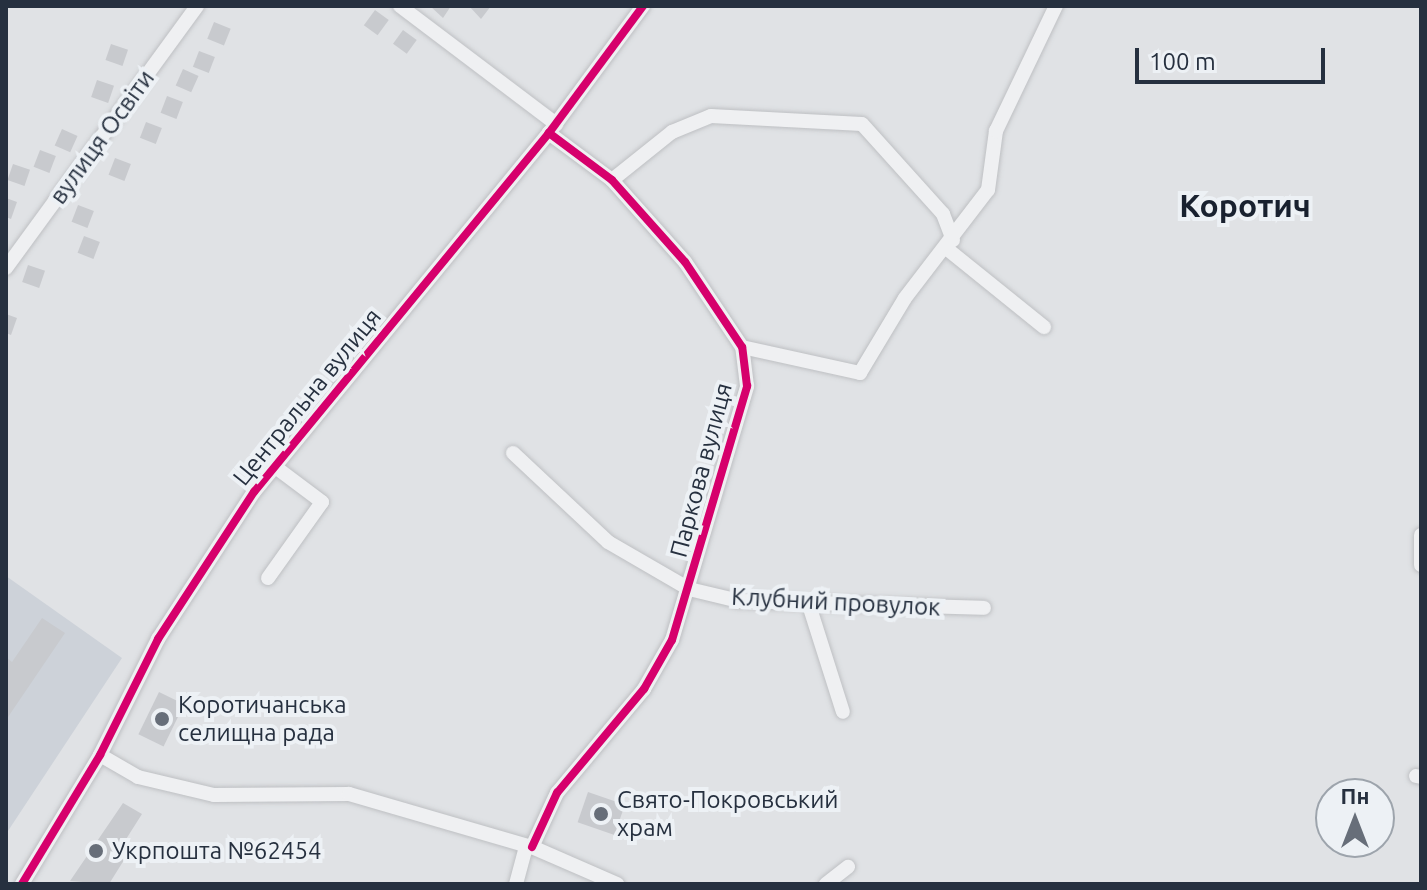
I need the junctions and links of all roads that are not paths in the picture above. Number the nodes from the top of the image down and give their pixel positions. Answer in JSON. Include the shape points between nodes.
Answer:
{"nodes":[{"id":1,"x":197,"y":6,"type":"edge"},
{"id":2,"x":400,"y":6,"type":"edge"},
{"id":3,"x":643,"y":6,"type":"edge"},
{"id":4,"x":1056,"y":6,"type":"edge"},
{"id":5,"x":552,"y":129,"type":"junction"},
{"id":6,"x":612,"y":180,"type":"junction"},
{"id":7,"x":950,"y":244,"type":"junction"},
{"id":8,"x":6,"y":268,"type":"edge"},
{"id":9,"x":1044,"y":327,"type":"dead end"},
{"id":10,"x":742,"y":347,"type":"junction"},
{"id":11,"x":513,"y":453,"type":"dead end"},
{"id":12,"x":274,"y":466,"type":"junction"},
{"id":13,"x":1421,"y":535,"type":"edge"},
{"id":14,"x":1421,"y":565,"type":"edge"},
{"id":15,"x":268,"y":578,"type":"dead end"},
{"id":16,"x":689,"y":589,"type":"junction"},
{"id":17,"x":809,"y":605,"type":"junction"},
{"id":18,"x":984,"y":608,"type":"dead end"},
{"id":19,"x":843,"y":712,"type":"dead end"},
{"id":20,"x":100,"y":755,"type":"junction"},
{"id":21,"x":529,"y":846,"type":"junction"},
{"id":22,"x":848,"y":867,"type":"dead end"},
{"id":23,"x":23,"y":884,"type":"edge"},
{"id":24,"x":516,"y":884,"type":"edge"},
{"id":25,"x":617,"y":884,"type":"edge"},
{"id":26,"x":826,"y":884,"type":"edge"}],
"edges":[{"from":1,"to":8,"type":"street","name":"вулиця Освіти"},
{"from":2,"to":5,"type":"street","name":"Паркова вулиця"},
{"from":3,"to":5,"type":"street","name":"Центральна вулиця"},
{"from":4,"to":7,"type":"street","via":[[996,131],[988,190]]},
{"from":5,"to":6,"type":"street","name":"Паркова вулиця"},
{"from":5,"to":12,"type":"street","name":"Центральна вулиця"},
{"from":6,"to":7,"type":"street","via":[[672,132],[711,116],[862,124],[943,214]]},
{"from":6,"to":10,"type":"street","name":"Паркова вулиця","via":[[685,262]]},
{"from":7,"to":9,"type":"street"},
{"from":7,"to":10,"type":"street","via":[[905,298],[860,373]]},
{"from":10,"to":16,"type":"street","name":"Паркова вулиця","via":[[747,386]]},
{"from":11,"to":16,"type":"street","via":[[608,542]]},
{"from":12,"to":15,"type":"street","via":[[322,502]]},
{"from":12,"to":20,"type":"street","name":"Центральна вулиця","via":[[158,639]]},
{"from":13,"to":14,"type":"street"},
{"from":16,"to":17,"type":"street","name":"Клубний провулок"},
{"from":16,"to":21,"type":"street","name":"Паркова вулиця","via":[[644,689],[557,793]]},
{"from":17,"to":18,"type":"street","name":"Клубний провулок"},
{"from":17,"to":19,"type":"street"},
{"from":20,"to":21,"type":"street","via":[[180,789],[349,794]]},
{"from":20,"to":23,"type":"street","name":"Центральна вулиця"},
{"from":21,"to":24,"type":"street","name":"Паркова вулиця"},
{"from":21,"to":25,"type":"street"},
{"from":22,"to":26,"type":"street"}]}
